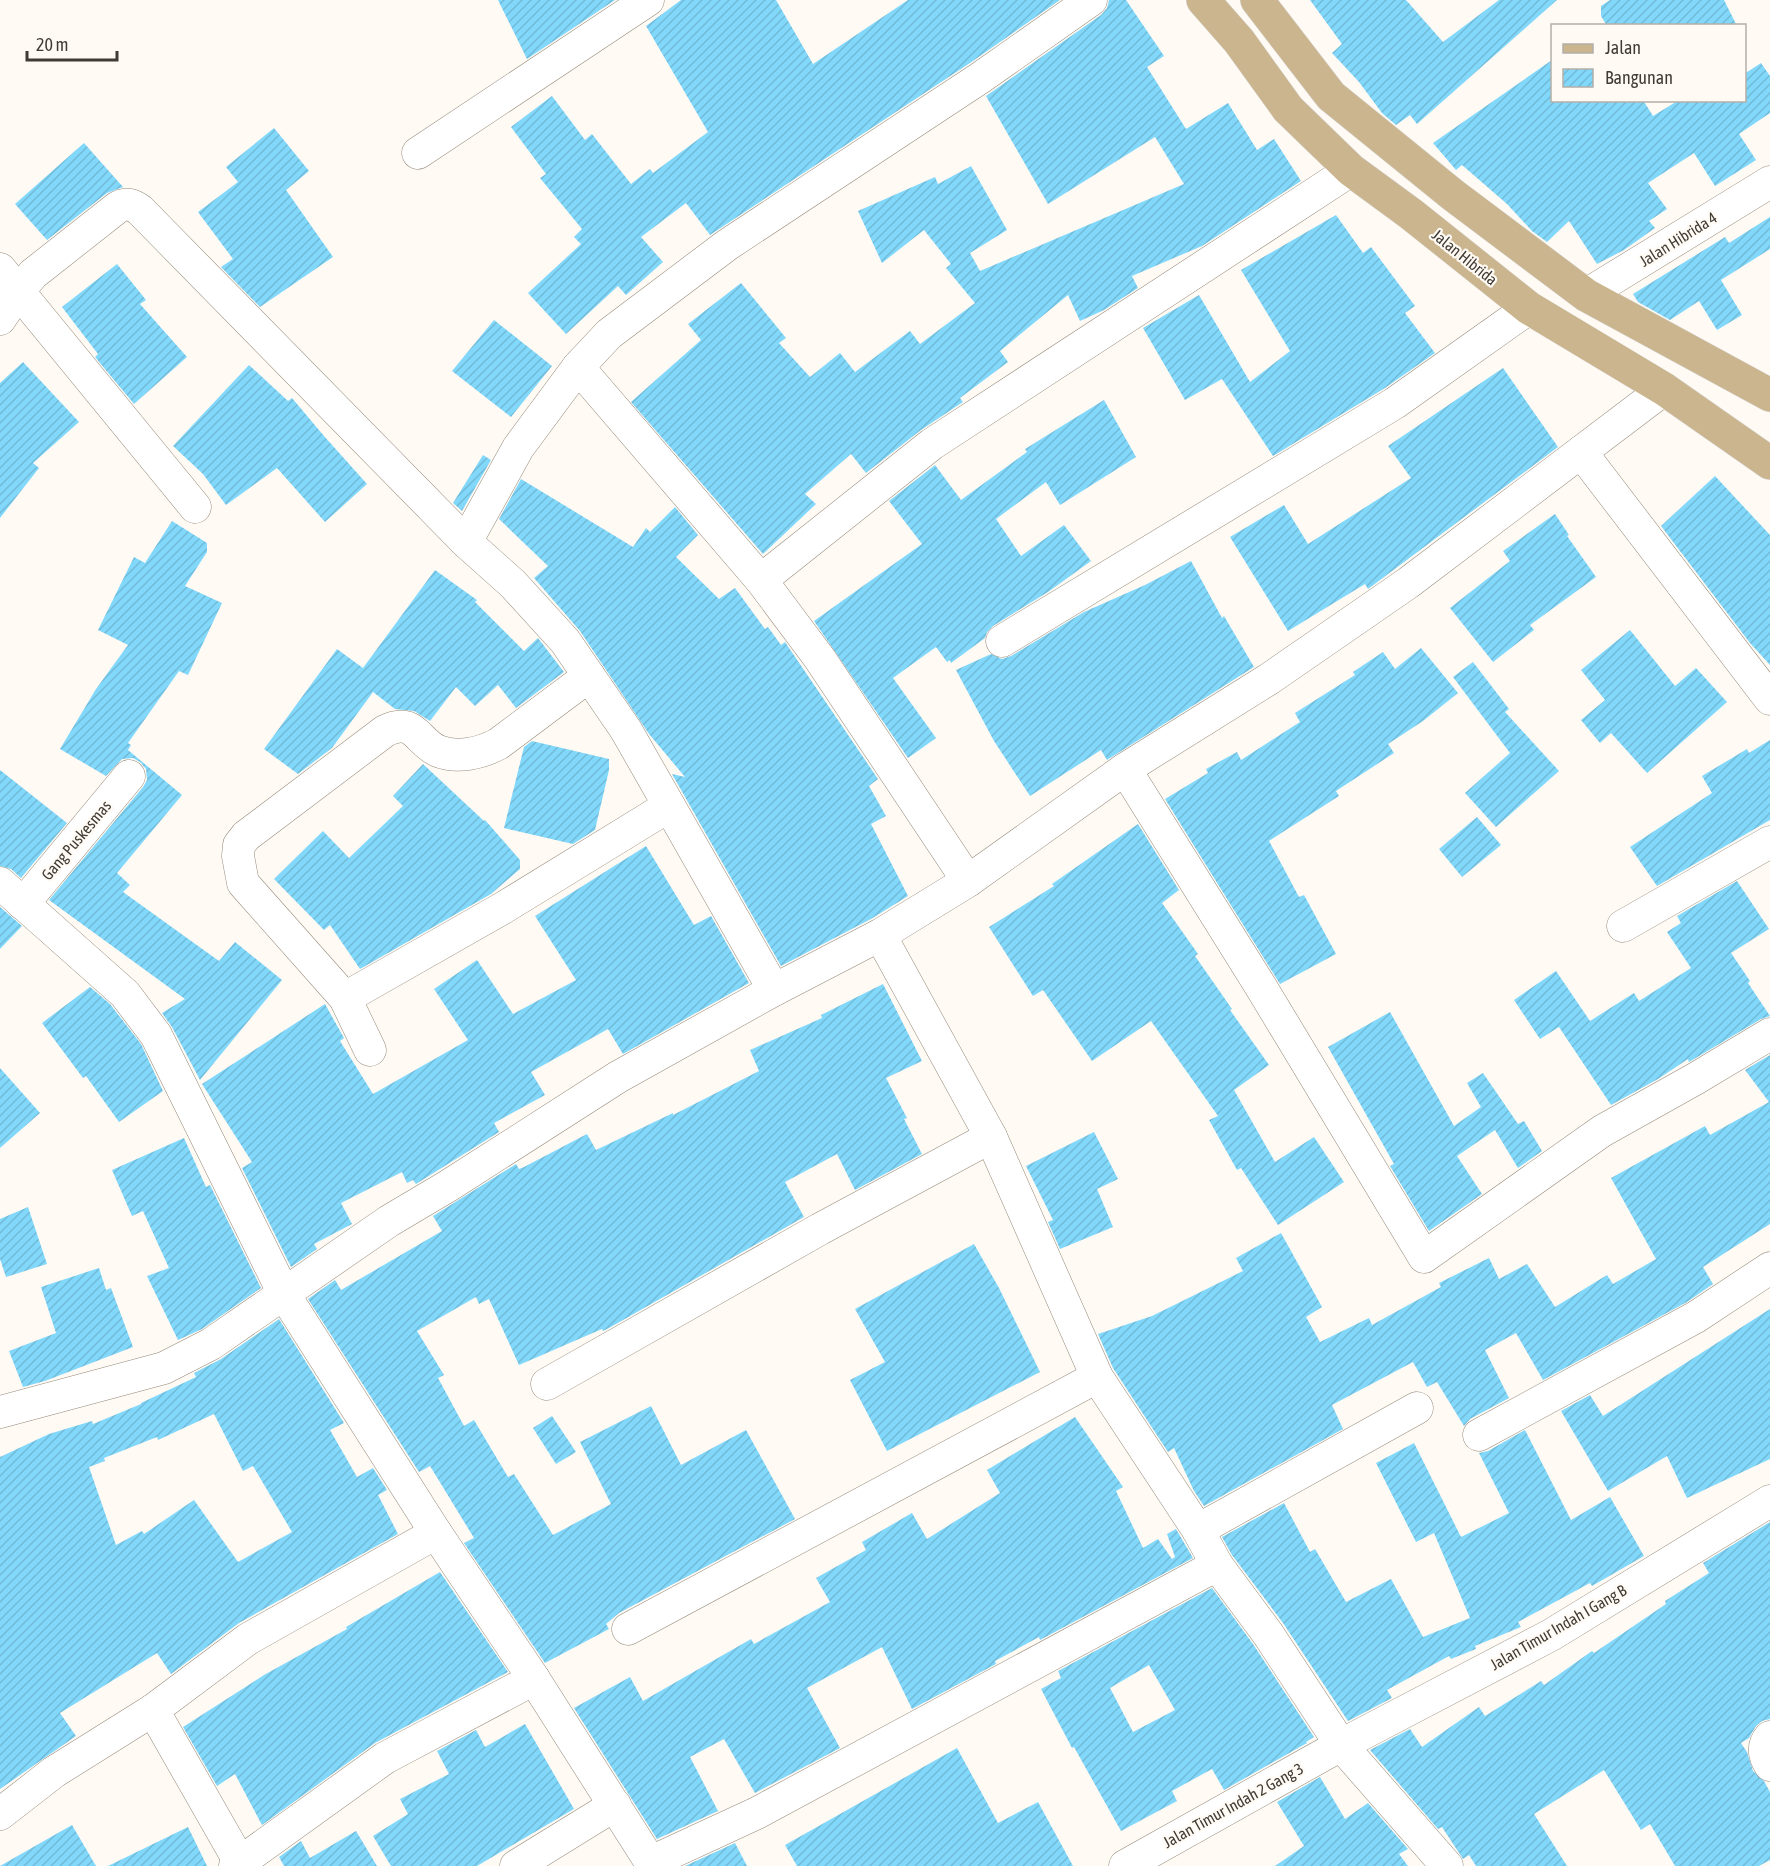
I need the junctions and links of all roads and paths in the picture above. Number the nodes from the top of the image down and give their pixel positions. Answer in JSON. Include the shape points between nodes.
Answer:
{"nodes":[{"id":1,"x":648,"y":0,"type":"edge"},
{"id":2,"x":1091,"y":0,"type":"edge"},
{"id":3,"x":1203,"y":0,"type":"edge"},
{"id":4,"x":1257,"y":0,"type":"edge"},
{"id":5,"x":418,"y":153,"type":"dead end"},
{"id":6,"x":1351,"y":170,"type":"junction"},
{"id":7,"x":1770,"y":182,"type":"edge"},
{"id":8,"x":9,"y":280,"type":"edge"},
{"id":9,"x":1586,"y":295,"type":"junction"},
{"id":10,"x":1529,"y":308,"type":"junction"},
{"id":11,"x":0,"y":319,"type":"edge"},
{"id":12,"x":578,"y":367,"type":"junction"},
{"id":13,"x":1664,"y":389,"type":"junction"},
{"id":14,"x":1770,"y":394,"type":"edge"},
{"id":15,"x":1581,"y":452,"type":"junction"},
{"id":16,"x":1770,"y":463,"type":"edge"},
{"id":17,"x":195,"y":507,"type":"dead end"},
{"id":18,"x":466,"y":542,"type":"junction"},
{"id":19,"x":761,"y":580,"type":"junction"},
{"id":20,"x":1002,"y":641,"type":"dead end"},
{"id":21,"x":589,"y":676,"type":"junction"},
{"id":22,"x":1770,"y":699,"type":"edge"},
{"id":23,"x":1125,"y":769,"type":"junction"},
{"id":24,"x":129,"y":776,"type":"dead end"},
{"id":25,"x":669,"y":806,"type":"junction"},
{"id":26,"x":1770,"y":842,"type":"edge"},
{"id":27,"x":968,"y":881,"type":"junction"},
{"id":28,"x":0,"y":883,"type":"edge"},
{"id":29,"x":23,"y":904,"type":"junction"},
{"id":30,"x":1623,"y":926,"type":"dead end"},
{"id":31,"x":880,"y":935,"type":"junction"},
{"id":32,"x":774,"y":990,"type":"junction"},
{"id":33,"x":345,"y":998,"type":"junction"},
{"id":34,"x":1770,"y":1034,"type":"edge"},
{"id":35,"x":370,"y":1050,"type":"dead end"},
{"id":36,"x":991,"y":1137,"type":"junction"},
{"id":37,"x":1770,"y":1268,"type":"edge"},
{"id":38,"x":284,"y":1294,"type":"junction"},
{"id":39,"x":1097,"y":1377,"type":"junction"},
{"id":40,"x":547,"y":1383,"type":"dead end"},
{"id":41,"x":1417,"y":1408,"type":"dead end"},
{"id":42,"x":0,"y":1412,"type":"edge"},
{"id":43,"x":1479,"y":1435,"type":"dead end"},
{"id":44,"x":1770,"y":1501,"type":"edge"},
{"id":45,"x":1198,"y":1530,"type":"junction"},
{"id":46,"x":436,"y":1533,"type":"junction"},
{"id":47,"x":1217,"y":1564,"type":"junction"},
{"id":48,"x":628,"y":1629,"type":"dead end"},
{"id":49,"x":534,"y":1679,"type":"junction"},
{"id":50,"x":153,"y":1710,"type":"junction"},
{"id":51,"x":1770,"y":1737,"type":"edge"},
{"id":52,"x":1341,"y":1745,"type":"junction"},
{"id":53,"x":1770,"y":1765,"type":"edge"},
{"id":54,"x":615,"y":1805,"type":"junction"},
{"id":55,"x":0,"y":1814,"type":"edge"},
{"id":56,"x":652,"y":1864,"type":"edge"},
{"id":57,"x":239,"y":1865,"type":"edge"},
{"id":58,"x":516,"y":1866,"type":"edge"},
{"id":59,"x":1125,"y":1866,"type":"edge"},
{"id":60,"x":1447,"y":1866,"type":"edge"}],
"edges":[{"from":1,"to":5,"type":"street"},
{"from":2,"to":12,"type":"street","via":[[728,245],[609,334]]},
{"from":3,"to":6,"type":"main road","name":"Jalan Hibrida","via":[[1239,41],[1288,109]]},
{"from":4,"to":9,"type":"main road","via":[[1330,96]]},
{"from":6,"to":10,"type":"main road","name":"Jalan Hibrida"},
{"from":6,"to":19,"type":"street","via":[[932,444]]},
{"from":7,"to":9,"type":"street","name":"Jalan Hibrida 4"},
{"from":8,"to":11,"type":"street"},
{"from":8,"to":17,"type":"street"},
{"from":8,"to":18,"type":"street","via":[[33,274],[118,207],[134,205]]},
{"from":9,"to":14,"type":"main road"},
{"from":10,"to":13,"type":"main road","name":"Jalan Hibrida"},
{"from":10,"to":20,"type":"street","via":[[1395,403]]},
{"from":12,"to":18,"type":"street","via":[[518,448]]},
{"from":12,"to":19,"type":"street"},
{"from":13,"to":15,"type":"street"},
{"from":13,"to":16,"type":"main road","name":"Jalan Hibrida"},
{"from":15,"to":22,"type":"street"},
{"from":15,"to":23,"type":"street","via":[[1408,583],[1269,679]]},
{"from":18,"to":21,"type":"street","via":[[513,584],[565,641]]},
{"from":19,"to":27,"type":"street","via":[[820,659]]},
{"from":21,"to":25,"type":"street","via":[[626,729]]},
{"from":21,"to":33,"type":"street","via":[[487,750],[471,754],[436,750],[414,730],[394,726],[239,845],[243,883]]},
{"from":23,"to":27,"type":"street"},
{"from":23,"to":34,"type":"street","via":[[1425,1257],[1602,1131]]},
{"from":24,"to":29,"type":"street","name":"Gang Puskesmas"},
{"from":25,"to":32,"type":"street"},
{"from":25,"to":33,"type":"street"},
{"from":26,"to":30,"type":"street"},
{"from":27,"to":31,"type":"street"},
{"from":28,"to":29,"type":"street"},
{"from":29,"to":38,"type":"street","via":[[124,994],[156,1035]]},
{"from":31,"to":32,"type":"street"},
{"from":31,"to":36,"type":"street"},
{"from":32,"to":38,"type":"street","via":[[618,1077],[389,1221]]},
{"from":33,"to":35,"type":"street"},
{"from":36,"to":39,"type":"street"},
{"from":36,"to":40,"type":"street"},
{"from":37,"to":43,"type":"street","via":[[1696,1317]]},
{"from":38,"to":42,"type":"street","via":[[211,1344],[164,1368]]},
{"from":38,"to":46,"type":"street"},
{"from":39,"to":45,"type":"street"},
{"from":39,"to":48,"type":"street"},
{"from":41,"to":45,"type":"street"},
{"from":44,"to":52,"type":"street","name":"Jalan Timur Indah I Gang B","via":[[1551,1635]]},
{"from":45,"to":47,"type":"street"},
{"from":46,"to":49,"type":"street"},
{"from":46,"to":50,"type":"street","via":[[248,1639]]},
{"from":47,"to":52,"type":"street"},
{"from":47,"to":56,"type":"street","via":[[758,1813]]},
{"from":49,"to":54,"type":"street"},
{"from":49,"to":57,"type":"street","via":[[385,1758]]},
{"from":50,"to":55,"type":"street","via":[[54,1772]]},
{"from":50,"to":57,"type":"street"},
{"from":51,"to":53,"type":"street","via":[[1764,1749]]},
{"from":52,"to":59,"type":"street","name":"Jalan Timur Indah 2 Gang 3"},
{"from":52,"to":60,"type":"street"},
{"from":54,"to":56,"type":"street"},
{"from":54,"to":58,"type":"street"}]}
